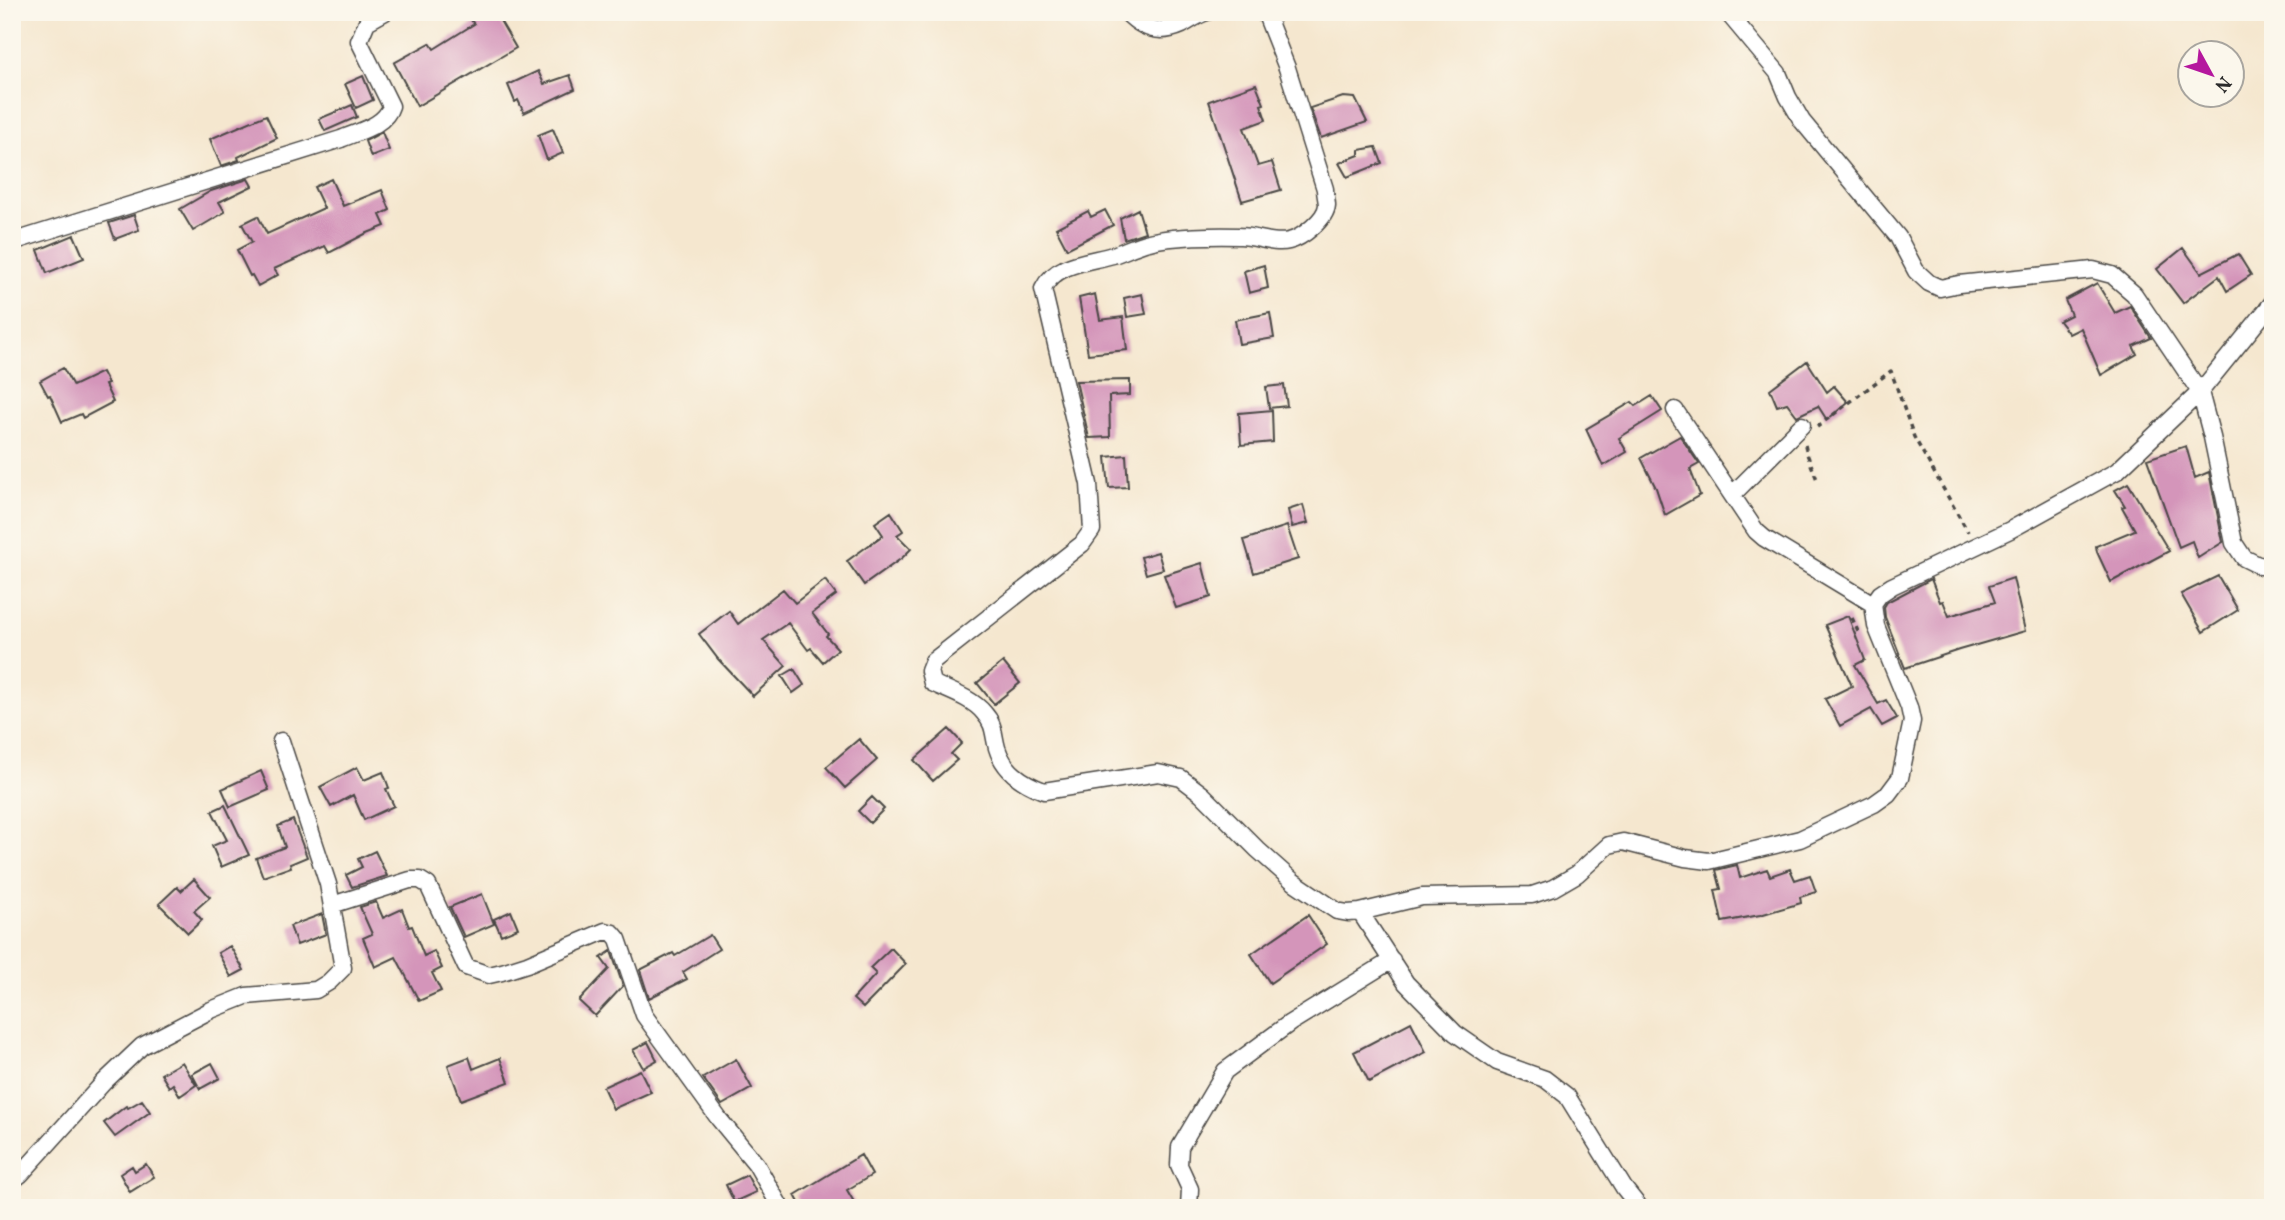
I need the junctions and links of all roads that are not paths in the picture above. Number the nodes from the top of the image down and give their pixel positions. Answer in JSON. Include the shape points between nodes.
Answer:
{"nodes":[{"id":1,"x":385,"y":12,"type":"edge"},
{"id":2,"x":1126,"y":12,"type":"edge"},
{"id":3,"x":1207,"y":12,"type":"edge"},
{"id":4,"x":1265,"y":12,"type":"edge"},
{"id":5,"x":1727,"y":12,"type":"edge"},
{"id":6,"x":12,"y":242,"type":"edge"},
{"id":7,"x":2273,"y":302,"type":"edge"},
{"id":8,"x":2200,"y":392,"type":"junction"},
{"id":9,"x":1675,"y":410,"type":"dead end"},
{"id":10,"x":1802,"y":425,"type":"road end"},
{"id":11,"x":1732,"y":495,"type":"junction"},
{"id":12,"x":2273,"y":563,"type":"edge"},
{"id":13,"x":1872,"y":604,"type":"junction"},
{"id":14,"x":281,"y":741,"type":"dead end"},
{"id":15,"x":332,"y":905,"type":"junction"},
{"id":16,"x":1360,"y":912,"type":"junction"},
{"id":17,"x":1392,"y":960,"type":"junction"},
{"id":18,"x":12,"y":1181,"type":"edge"},
{"id":19,"x":781,"y":1208,"type":"edge"},
{"id":20,"x":1189,"y":1208,"type":"edge"},
{"id":21,"x":1640,"y":1208,"type":"edge"}],
"edges":[{"from":1,"to":6,"type":"street","via":[[367,22],[359,41],[391,106],[382,121],[341,139]]},
{"from":2,"to":3,"type":"street","via":[[1149,30],[1163,31]]},
{"from":4,"to":16,"type":"street","via":[[1287,68],[1327,208],[1319,220],[1289,241],[1244,236],[1149,241],[1070,267],[1047,281],[1043,289],[1089,484],[1092,530],[1082,544],[933,661],[929,671],[932,683],[984,712],[1009,770],[1027,785],[1044,791],[1158,773],[1181,778],[1294,882],[1337,911]]},
{"from":5,"to":8,"type":"street","via":[[1778,73],[1802,121],[1898,237],[1928,283],[1940,288],[2078,270],[2112,275],[2134,294]]},
{"from":7,"to":8,"type":"street"},
{"from":8,"to":12,"type":"street","via":[[2234,543],[2244,558],[2260,566]]},
{"from":8,"to":13,"type":"street","via":[[2117,471],[2010,530],[1892,586]]},
{"from":9,"to":11,"type":"street"},
{"from":10,"to":11,"type":"street"},
{"from":11,"to":13,"type":"street","via":[[1764,538]]},
{"from":13,"to":16,"type":"street","via":[[1912,721],[1900,778],[1874,804],[1800,839],[1719,860],[1685,858],[1623,842],[1609,845],[1577,874],[1553,888],[1532,895],[1422,897]]},
{"from":14,"to":15,"type":"street"},
{"from":15,"to":18,"type":"street","via":[[343,968],[329,982],[316,990],[246,996],[142,1045]]},
{"from":15,"to":19,"type":"street","via":[[419,880],[428,885],[466,967],[489,975],[605,931],[613,933],[644,1015],[756,1164]]},
{"from":16,"to":17,"type":"street"},
{"from":17,"to":20,"type":"street","via":[[1290,1023],[1225,1071],[1180,1147],[1178,1166],[1190,1189]]},
{"from":17,"to":21,"type":"street","via":[[1406,983],[1455,1033],[1497,1062],[1545,1079],[1567,1096]]}]}
